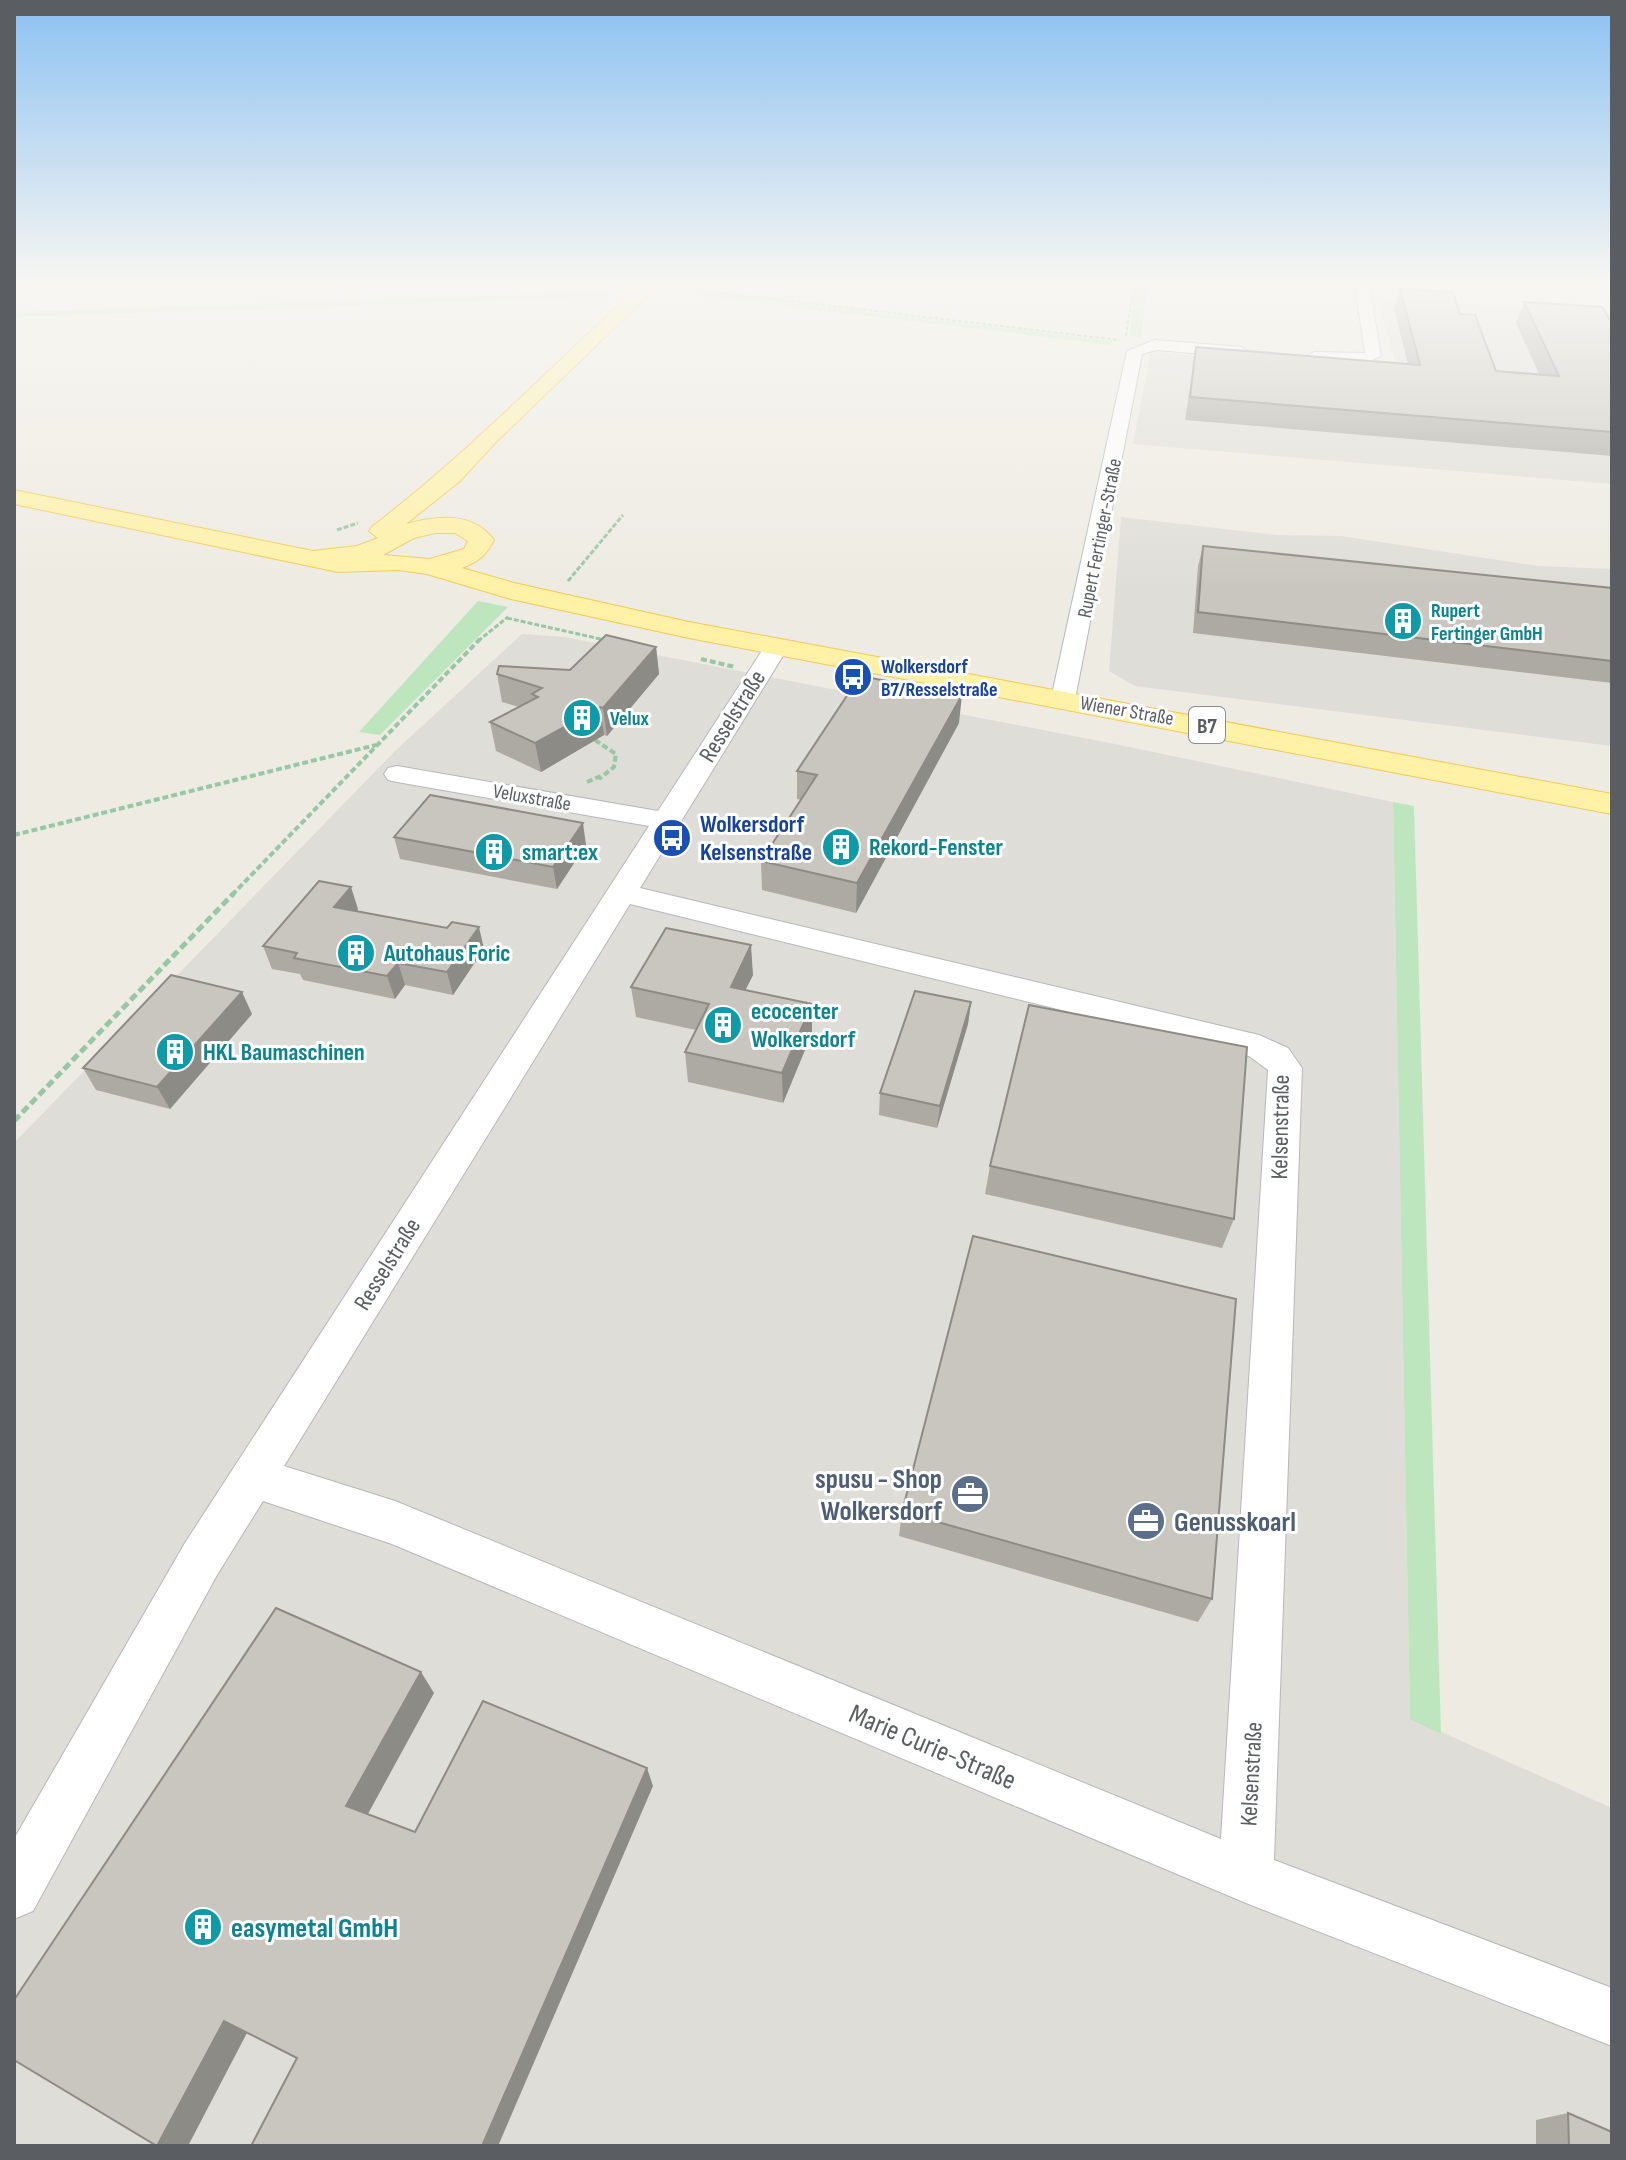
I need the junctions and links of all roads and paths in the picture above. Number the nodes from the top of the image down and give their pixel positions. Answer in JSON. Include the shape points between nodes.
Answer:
{"nodes":[{"id":1,"x":545,"y":386,"type":"edge"},
{"id":2,"x":1128,"y":386,"type":"edge"},
{"id":3,"x":516,"y":414,"type":"junction"},
{"id":4,"x":452,"y":476,"type":"junction"},
{"id":5,"x":14,"y":497,"type":"edge"},
{"id":6,"x":623,"y":515,"type":"dead end"},
{"id":7,"x":366,"y":517,"type":"dead end"},
{"id":8,"x":424,"y":527,"type":"junction"},
{"id":9,"x":461,"y":527,"type":"junction"},
{"id":10,"x":335,"y":531,"type":"dead end"},
{"id":11,"x":204,"y":538,"type":"junction"},
{"id":12,"x":393,"y":554,"type":"junction"},
{"id":13,"x":474,"y":554,"type":"junction"},
{"id":14,"x":430,"y":567,"type":"junction"},
{"id":15,"x":546,"y":596,"type":"junction"},
{"id":16,"x":609,"y":641,"type":"edge"},
{"id":17,"x":688,"y":643,"type":"junction"},
{"id":18,"x":777,"y":646,"type":"junction"},
{"id":19,"x":759,"y":672,"type":"junction"},
{"id":20,"x":1063,"y":699,"type":"junction"},
{"id":21,"x":595,"y":740,"type":"edge"},
{"id":22,"x":377,"y":744,"type":"junction"},
{"id":23,"x":397,"y":774,"type":"dead end"},
{"id":24,"x":1612,"y":804,"type":"edge"},
{"id":25,"x":579,"y":806,"type":"junction"},
{"id":26,"x":666,"y":821,"type":"junction"},
{"id":27,"x":14,"y":835,"type":"edge"},
{"id":28,"x":620,"y":892,"type":"junction"},
{"id":29,"x":14,"y":1121,"type":"edge"},
{"id":30,"x":253,"y":1477,"type":"junction"},
{"id":31,"x":1246,"y":1876,"type":"junction"},
{"id":32,"x":14,"y":1892,"type":"edge"},
{"id":33,"x":1612,"y":2017,"type":"edge"}],
"edges":[{"from":1,"to":3,"type":"main road"},
{"from":2,"to":20,"type":"street","name":"Rupert Fertinger-Straße"},
{"from":3,"to":4,"type":"main road"},
{"from":3,"to":9,"type":"main road","via":[[465,490],[458,511]]},
{"from":4,"to":8,"type":"main road","via":[[433,520]]},
{"from":4,"to":11,"type":"main road","via":[[387,528],[354,544],[313,549]]},
{"from":5,"to":11,"type":"main road","number":"B7"},
{"from":6,"to":15,"type":"path","via":[[570,580]]},
{"from":7,"to":10,"type":"path"},
{"from":8,"to":9,"type":"main road","number":"B7"},
{"from":8,"to":12,"type":"main road","number":"B7","via":[[398,536]]},
{"from":9,"to":13,"type":"main road","number":"B7","via":[[481,540]]},
{"from":11,"to":12,"type":"main road","number":"B7","via":[[338,564]]},
{"from":12,"to":14,"type":"main road","number":"B7"},
{"from":13,"to":14,"type":"main road","number":"B7"},
{"from":13,"to":15,"type":"main road","number":"B7","via":[[489,570]]},
{"from":14,"to":15,"type":"main road","number":"B7"},
{"from":15,"to":17,"type":"main road","number":"B7"},
{"from":16,"to":22,"type":"path","via":[[507,618]]},
{"from":17,"to":18,"type":"main road","name":"Wiener Straße","number":"B7"},
{"from":17,"to":19,"type":"path"},
{"from":18,"to":19,"type":"street","name":"Resselstraße"},
{"from":18,"to":20,"type":"main road","name":"Wiener Straße","number":"B7"},
{"from":19,"to":26,"type":"street","name":"Resselstraße"},
{"from":20,"to":24,"type":"main road","name":"Wiener Straße","number":"B7"},
{"from":21,"to":25,"type":"path","via":[[613,750],[617,761]]},
{"from":22,"to":27,"type":"path"},
{"from":22,"to":29,"type":"path"},
{"from":23,"to":25,"type":"street","name":"Veluxstraße"},
{"from":25,"to":26,"type":"street","name":"Veluxstraße"},
{"from":26,"to":28,"type":"street","name":"Resselstraße"},
{"from":28,"to":30,"type":"street","name":"Resselstraße"},
{"from":28,"to":31,"type":"street","name":"Kelsenstraße","via":[[1259,1047],[1285,1068]]},
{"from":30,"to":31,"type":"street","name":"Marie Curie-Straße","via":[[395,1523]]},
{"from":30,"to":32,"type":"street","name":"Resselstraße","via":[[201,1559]]},
{"from":31,"to":33,"type":"street","name":"Marie Curie-Straße"}]}
